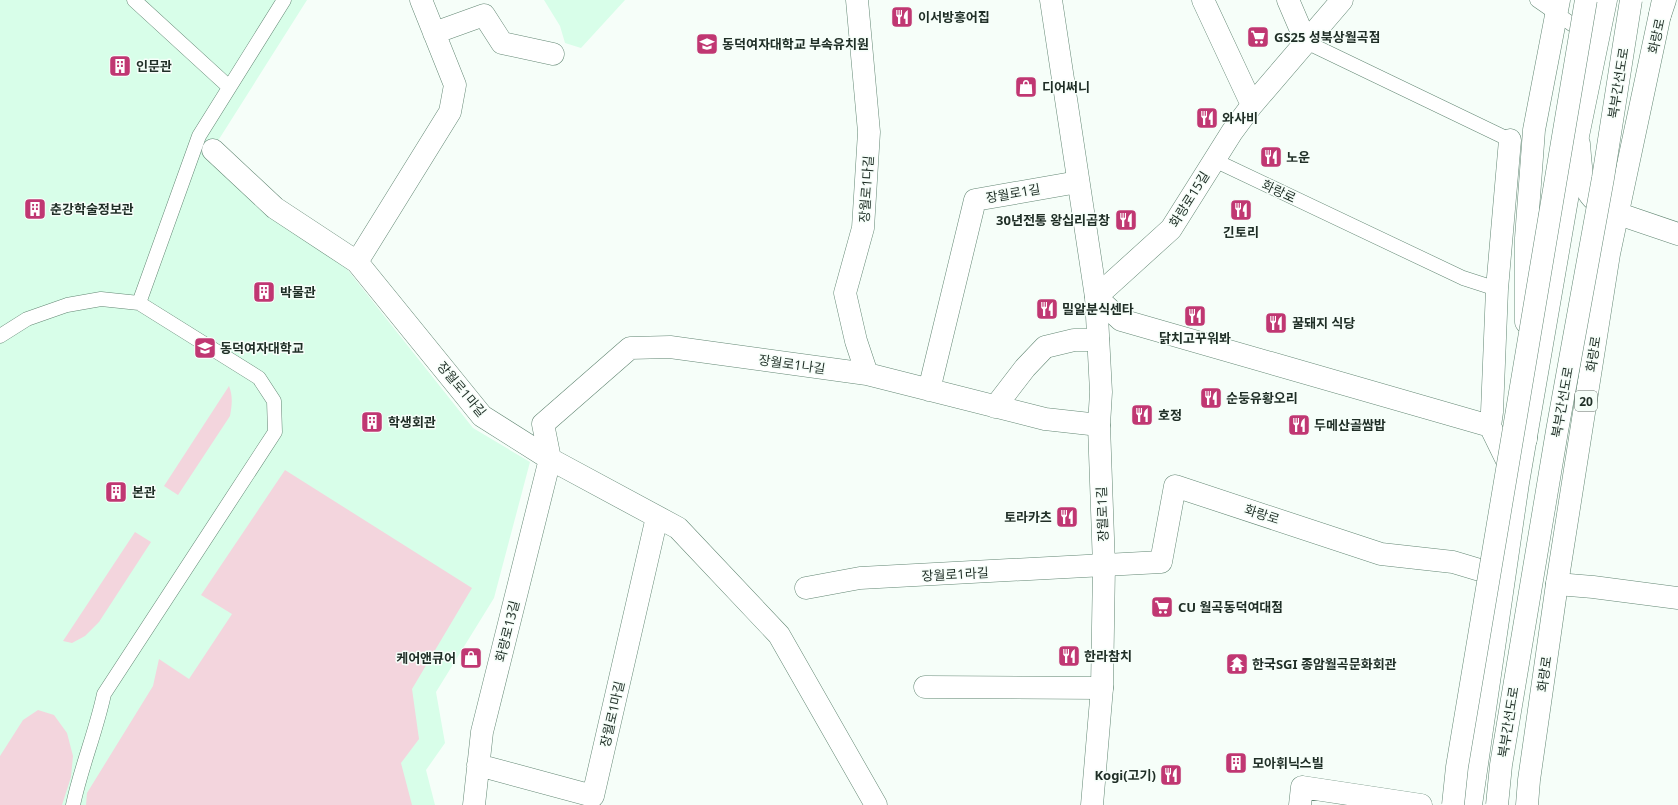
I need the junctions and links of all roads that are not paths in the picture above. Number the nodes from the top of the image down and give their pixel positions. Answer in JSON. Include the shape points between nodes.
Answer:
{"nodes":[{"id":1,"x":134,"y":0,"type":"edge"},
{"id":2,"x":284,"y":0,"type":"edge"},
{"id":3,"x":421,"y":0,"type":"edge"},
{"id":4,"x":857,"y":0,"type":"edge"},
{"id":5,"x":1051,"y":0,"type":"edge"},
{"id":6,"x":1203,"y":0,"type":"edge"},
{"id":7,"x":1288,"y":0,"type":"edge"},
{"id":8,"x":1342,"y":0,"type":"edge"},
{"id":9,"x":1537,"y":0,"type":"edge"},
{"id":10,"x":1559,"y":0,"type":"edge"},
{"id":11,"x":1586,"y":0,"type":"edge"},
{"id":12,"x":1606,"y":0,"type":"edge"},
{"id":13,"x":1631,"y":0,"type":"edge"},
{"id":14,"x":1663,"y":5,"type":"edge"},
{"id":15,"x":434,"y":33,"type":"junction"},
{"id":16,"x":1306,"y":42,"type":"junction"},
{"id":17,"x":1598,"y":42,"type":"junction"},
{"id":18,"x":553,"y":54,"type":"dead end"},
{"id":19,"x":229,"y":87,"type":"junction"},
{"id":20,"x":1252,"y":105,"type":"junction"},
{"id":21,"x":1578,"y":136,"type":"junction"},
{"id":22,"x":1510,"y":140,"type":"joint"},
{"id":23,"x":206,"y":143,"type":"junction"},
{"id":24,"x":1214,"y":160,"type":"junction"},
{"id":25,"x":1078,"y":182,"type":"junction"},
{"id":26,"x":1616,"y":213,"type":"junction"},
{"id":27,"x":1678,"y":234,"type":"edge"},
{"id":28,"x":357,"y":262,"type":"junction"},
{"id":29,"x":1497,"y":289,"type":"junction"},
{"id":30,"x":1096,"y":297,"type":"junction"},
{"id":31,"x":139,"y":303,"type":"junction"},
{"id":32,"x":0,"y":336,"type":"edge"},
{"id":33,"x":1098,"y":340,"type":"junction"},
{"id":34,"x":866,"y":374,"type":"junction"},
{"id":35,"x":929,"y":390,"type":"junction"},
{"id":36,"x":995,"y":407,"type":"junction"},
{"id":37,"x":1099,"y":425,"type":"junction"},
{"id":38,"x":1490,"y":426,"type":"junction"},
{"id":39,"x":1526,"y":439,"type":"junction"},
{"id":40,"x":550,"y":458,"type":"junction"},
{"id":41,"x":1518,"y":483,"type":"junction"},
{"id":42,"x":657,"y":517,"type":"junction"},
{"id":43,"x":1104,"y":566,"type":"junction"},
{"id":44,"x":1503,"y":577,"type":"junction"},
{"id":45,"x":1557,"y":584,"type":"junction"},
{"id":46,"x":806,"y":588,"type":"dead end"},
{"id":47,"x":1678,"y":598,"type":"edge"},
{"id":48,"x":925,"y":687,"type":"dead end"},
{"id":49,"x":1102,"y":688,"type":"junction"},
{"id":50,"x":478,"y":765,"type":"junction"},
{"id":51,"x":72,"y":805,"type":"edge"},
{"id":52,"x":474,"y":805,"type":"edge"},
{"id":53,"x":876,"y":805,"type":"edge"},
{"id":54,"x":1092,"y":805,"type":"edge"},
{"id":55,"x":1300,"y":805,"type":"edge"},
{"id":56,"x":1421,"y":805,"type":"edge"},
{"id":57,"x":1453,"y":805,"type":"edge"},
{"id":58,"x":1470,"y":805,"type":"edge"},
{"id":59,"x":1497,"y":805,"type":"edge"},
{"id":60,"x":1527,"y":805,"type":"edge"}],
"edges":[{"from":1,"to":19,"type":"lane"},
{"from":2,"to":19,"type":"lane"},
{"from":3,"to":15,"type":"main road"},
{"from":4,"to":34,"type":"main road","name":"장월로1다길","via":[[870,132],[863,228],[845,293]]},
{"from":5,"to":25,"type":"main road","name":"장월로1길"},
{"from":6,"to":20,"type":"main road"},
{"from":7,"to":16,"type":"main road"},
{"from":8,"to":16,"type":"main road","name":"화랑로15길"},
{"from":9,"to":17,"type":"lane"},
{"from":10,"to":39,"type":"main road","via":[[1534,130],[1527,223]]},
{"from":11,"to":57,"type":"main road","bridge":true,"via":[[1459,752]]},
{"from":12,"to":17,"type":"main road"},
{"from":13,"to":59,"type":"main road","name":"북부간선도로","bridge":true,"via":[[1603,178],[1546,493],[1501,765]]},
{"from":14,"to":26,"type":"main road","name":"화랑로","number":"20"},
{"from":15,"to":18,"type":"main road","via":[[484,15],[502,43]]},
{"from":15,"to":28,"type":"main road","via":[[455,85],[450,112]]},
{"from":16,"to":20,"type":"main road","name":"화랑로15길"},
{"from":16,"to":22,"type":"lane"},
{"from":17,"to":21,"type":"main road"},
{"from":19,"to":23,"type":"lane"},
{"from":20,"to":24,"type":"main road","name":"화랑로15길"},
{"from":21,"to":26,"type":"main road","via":[[1586,190],[1596,203]]},
{"from":21,"to":39,"type":"main road"},
{"from":22,"to":29,"type":"main road"},
{"from":23,"to":28,"type":"main road","name":"장월로1마길","via":[[275,208]]},
{"from":23,"to":31,"type":"lane"},
{"from":24,"to":29,"type":"lane","name":"화랑로","via":[[1463,278]]},
{"from":24,"to":30,"type":"main road","name":"화랑로15길","via":[[1171,229]]},
{"from":25,"to":30,"type":"main road","name":"장월로1길"},
{"from":25,"to":35,"type":"main road","name":"장월로1길","via":[[975,200]]},
{"from":26,"to":27,"type":"main road"},
{"from":26,"to":45,"type":"main road","name":"화랑로","number":"20"},
{"from":28,"to":40,"type":"main road","name":"장월로1마길","via":[[482,416]]},
{"from":29,"to":38,"type":"main road"},
{"from":30,"to":33,"type":"main road","name":"장월로1길"},
{"from":30,"to":38,"type":"main road","via":[[1121,320]]},
{"from":31,"to":32,"type":"lane","via":[[102,299],[67,305],[27,319]]},
{"from":31,"to":51,"type":"lane","via":[[259,378],[274,401],[275,432],[104,694],[97,726]]},
{"from":33,"to":36,"type":"main road","via":[[1074,340],[1045,347]]},
{"from":33,"to":37,"type":"main road","name":"장월로1길","via":[[1101,392]]},
{"from":34,"to":35,"type":"main road","name":"장월로1나길"},
{"from":34,"to":40,"type":"main road","name":"장월로1나길","via":[[670,347],[630,348],[543,424]]},
{"from":35,"to":36,"type":"main road","name":"장월로1나길"},
{"from":36,"to":37,"type":"main road","name":"장월로1나길","via":[[1045,419]]},
{"from":37,"to":43,"type":"main road","name":"장월로1길"},
{"from":38,"to":41,"type":"main road"},
{"from":39,"to":41,"type":"main road"},
{"from":40,"to":42,"type":"main road","name":"장월로1마길"},
{"from":40,"to":50,"type":"main road","name":"화랑로13길","via":[[482,732]]},
{"from":41,"to":44,"type":"main road"},
{"from":42,"to":50,"type":"main road","name":"장월로1마길","via":[[593,796]]},
{"from":42,"to":53,"type":"main road","name":"장월로1마길","via":[[678,528],[779,635]]},
{"from":43,"to":44,"type":"main road","name":"화랑로","via":[[1161,562],[1175,486],[1381,554],[1453,562]]},
{"from":43,"to":46,"type":"main road","name":"장월로1라길","via":[[860,578]]},
{"from":43,"to":49,"type":"main road","name":"장월로1길"},
{"from":44,"to":58,"type":"main road"},
{"from":45,"to":47,"type":"main road"},
{"from":45,"to":60,"type":"main road","name":"화랑로","number":"20"},
{"from":48,"to":49,"type":"main road"},
{"from":49,"to":54,"type":"main road","name":"장월로1길"},
{"from":50,"to":52,"type":"main road","name":"화랑로13길"},
{"from":55,"to":56,"type":"main road","via":[[1302,787]]}]}
